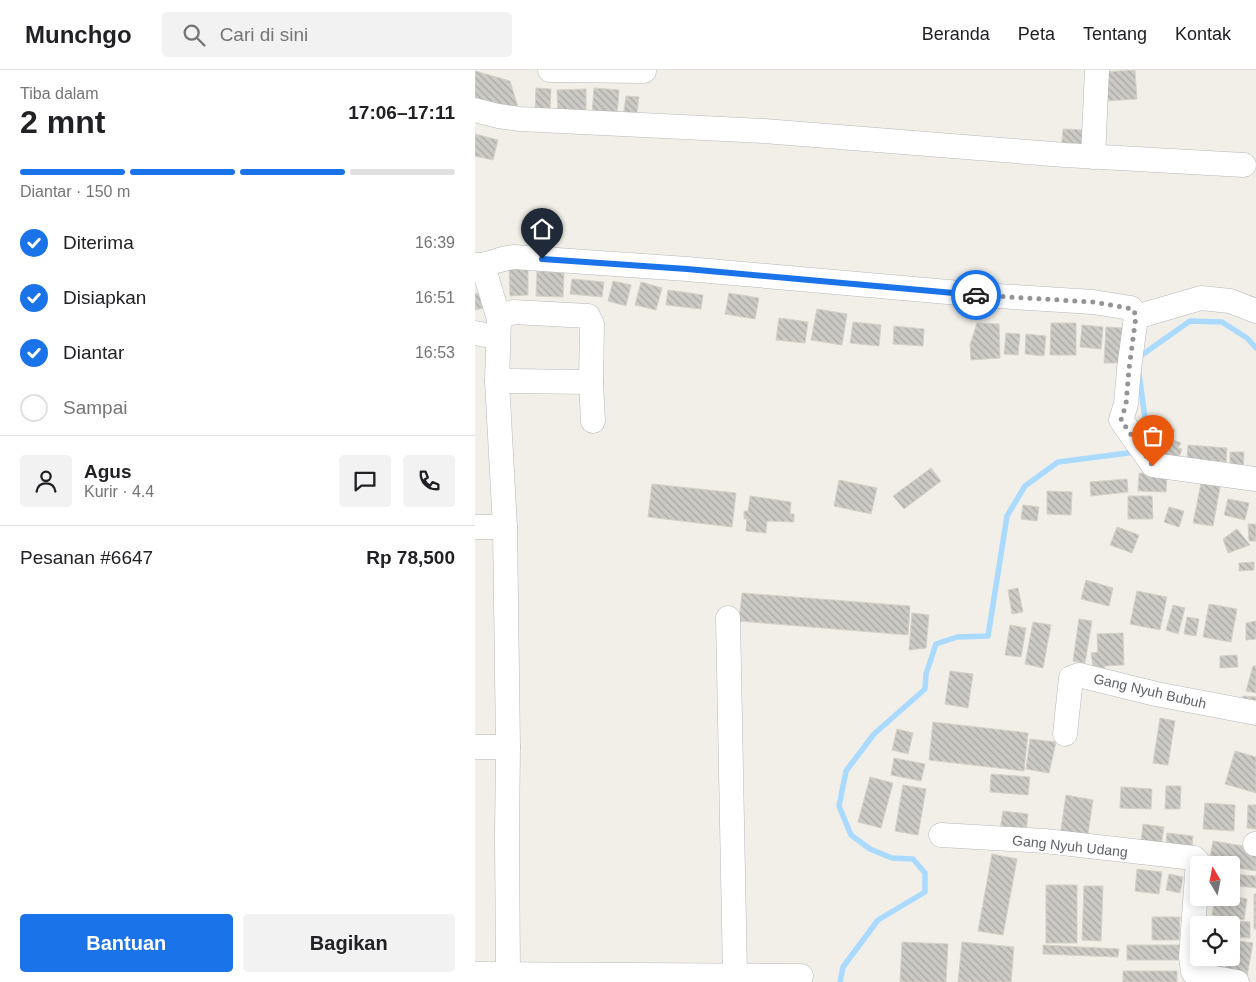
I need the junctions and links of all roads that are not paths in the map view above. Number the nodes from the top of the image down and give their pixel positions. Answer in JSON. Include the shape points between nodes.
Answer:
{"nodes":[{"id":1,"x":550,"y":70,"type":"edge"},
{"id":2,"x":644,"y":70,"type":"edge"},
{"id":3,"x":1097,"y":70,"type":"edge"},
{"id":4,"x":475,"y":110,"type":"edge"},
{"id":5,"x":1093,"y":156,"type":"junction"},
{"id":6,"x":1244,"y":165,"type":"dead end"},
{"id":7,"x":479,"y":265,"type":"edge"},
{"id":8,"x":1256,"y":311,"type":"edge"},
{"id":9,"x":1136,"y":316,"type":"junction"},
{"id":10,"x":490,"y":330,"type":"edge"},
{"id":11,"x":497,"y":381,"type":"junction"},
{"id":12,"x":591,"y":382,"type":"junction"},
{"id":13,"x":593,"y":421,"type":"dead end"},
{"id":14,"x":1256,"y":479,"type":"edge"},
{"id":15,"x":475,"y":527,"type":"edge"},
{"id":16,"x":505,"y":527,"type":"junction"},
{"id":17,"x":728,"y":618,"type":"dead end"},
{"id":18,"x":1256,"y":713,"type":"edge"},
{"id":19,"x":1065,"y":734,"type":"dead end"},
{"id":20,"x":475,"y":747,"type":"edge"},
{"id":21,"x":508,"y":747,"type":"junction"},
{"id":22,"x":941,"y":835,"type":"dead end"},
{"id":23,"x":508,"y":973,"type":"junction"},
{"id":24,"x":475,"y":974,"type":"edge"},
{"id":25,"x":735,"y":975,"type":"junction"},
{"id":26,"x":801,"y":976,"type":"dead end"},
{"id":27,"x":1237,"y":982,"type":"edge"}],
"edges":[{"from":1,"to":2,"type":"street"},
{"from":3,"to":5,"type":"street"},
{"from":4,"to":5,"type":"street","via":[[520,119],[764,131]]},
{"from":5,"to":6,"type":"street"},
{"from":7,"to":9,"type":"street","via":[[514,257],[687,269],[1093,302],[1131,308]]},
{"from":7,"to":10,"type":"street"},
{"from":8,"to":9,"type":"street","via":[[1230,301],[1201,298]]},
{"from":9,"to":14,"type":"street","via":[[1126,404],[1121,420],[1153,466]]},
{"from":10,"to":11,"type":"street"},
{"from":10,"to":12,"type":"street","via":[[503,316],[513,312],[588,316],[592,324]]},
{"from":11,"to":12,"type":"street"},
{"from":11,"to":16,"type":"street"},
{"from":12,"to":13,"type":"street"},
{"from":15,"to":16,"type":"street"},
{"from":16,"to":21,"type":"street"},
{"from":17,"to":25,"type":"street"},
{"from":18,"to":19,"type":"street","name":"Gang Nyuh Bubuh","via":[[1079,675],[1071,678]]},
{"from":20,"to":21,"type":"street"},
{"from":21,"to":23,"type":"street"},
{"from":22,"to":27,"type":"street","name":"Gang Nyuh Udang","via":[[1045,841],[1191,858],[1198,862],[1191,957],[1193,972]]},
{"from":23,"to":24,"type":"street"},
{"from":23,"to":25,"type":"street"},
{"from":25,"to":26,"type":"street"}]}
